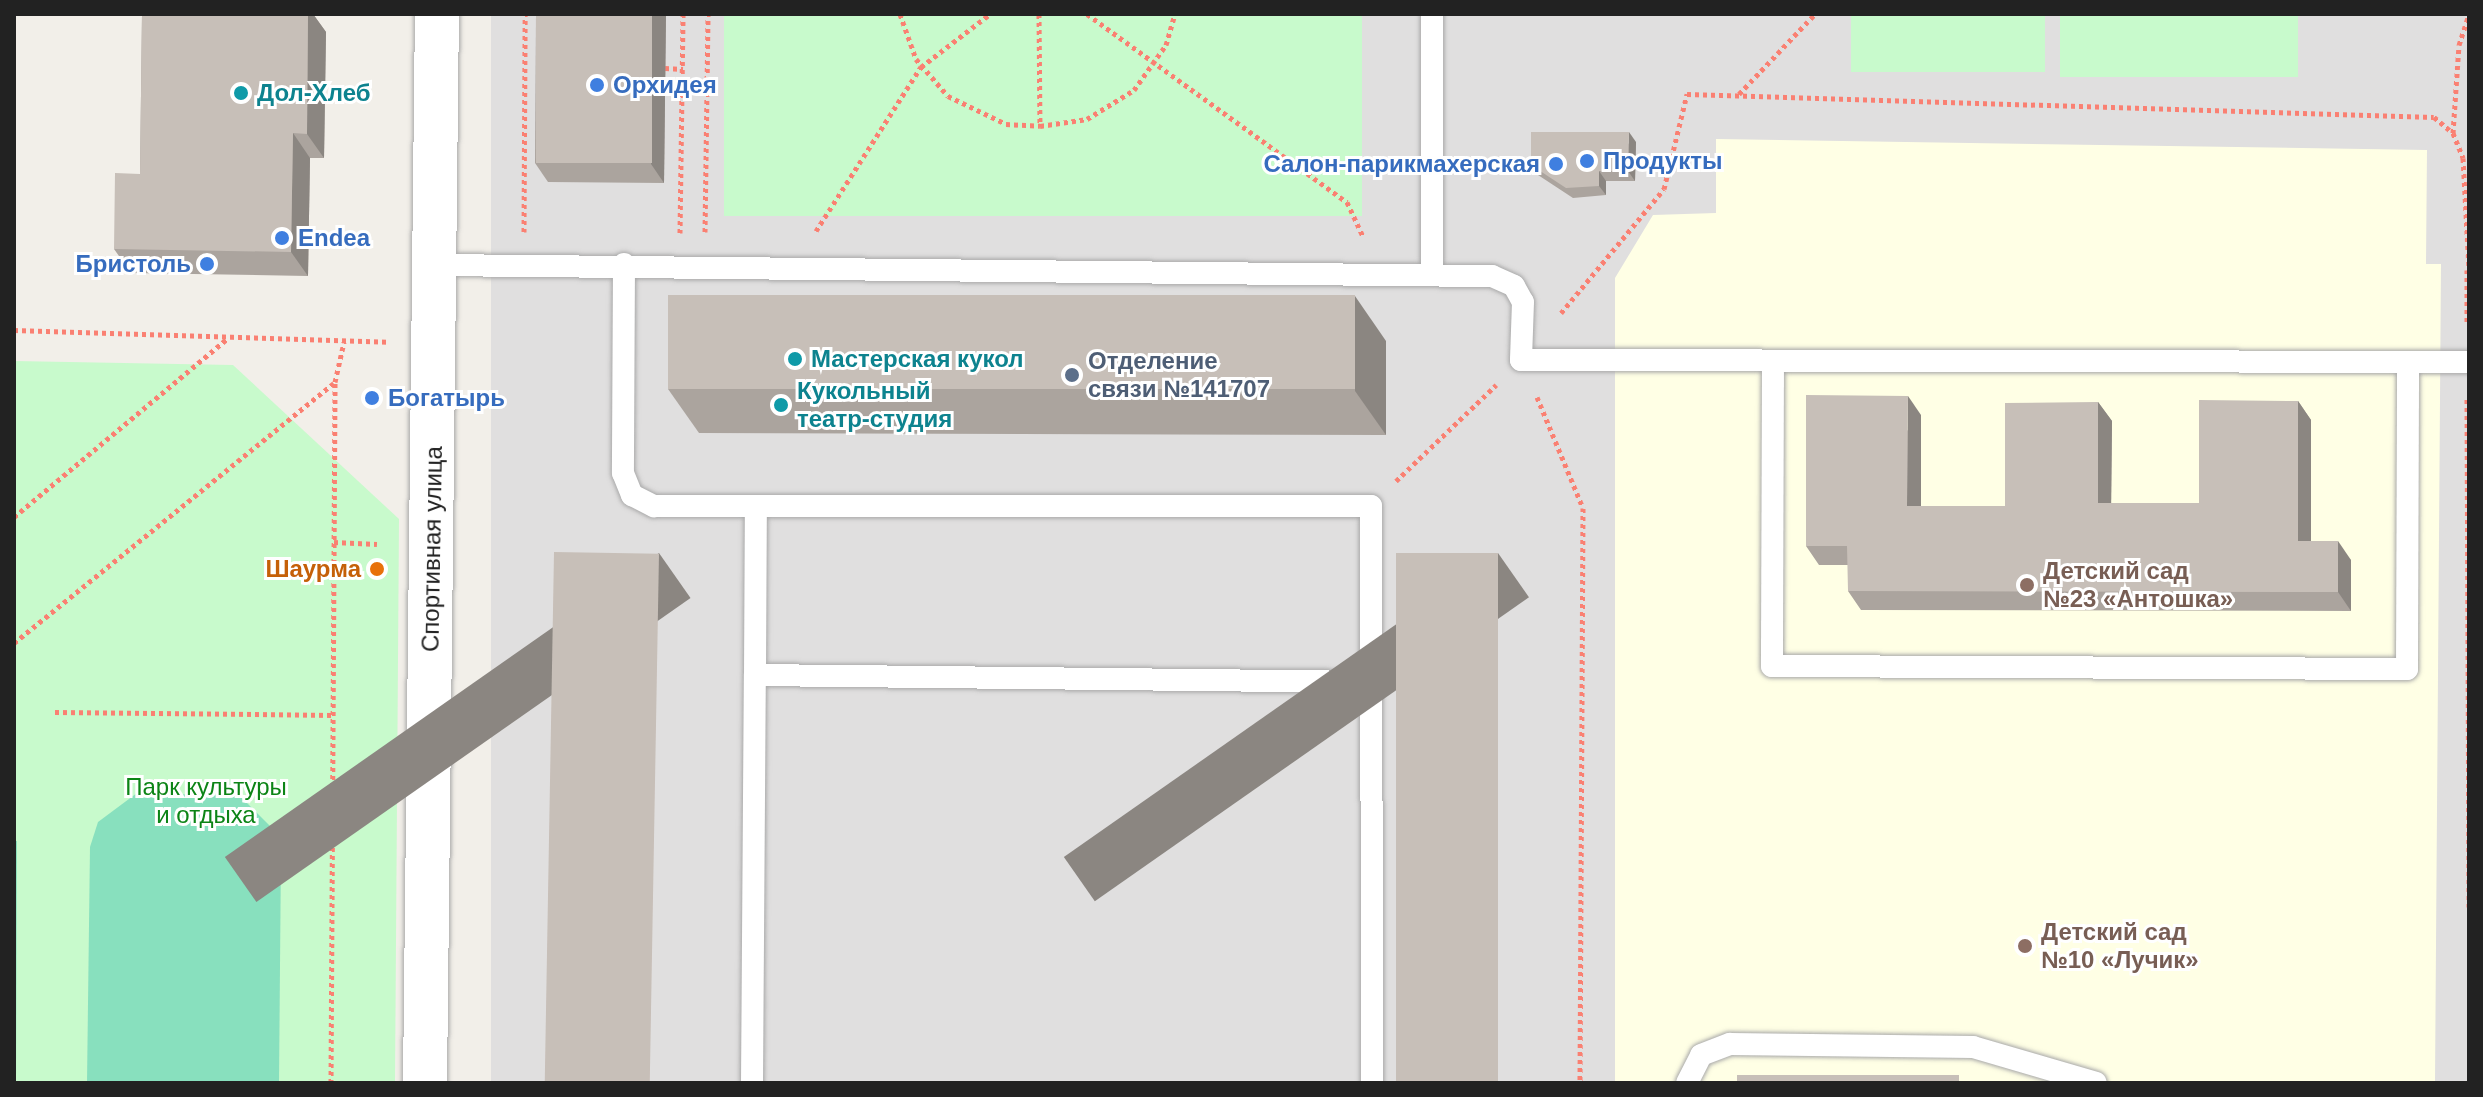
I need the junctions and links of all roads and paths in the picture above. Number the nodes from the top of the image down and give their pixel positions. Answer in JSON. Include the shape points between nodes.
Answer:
{"nodes":[{"id":1,"x":437,"y":14,"type":"edge"},
{"id":2,"x":525,"y":14,"type":"edge"},
{"id":3,"x":683,"y":14,"type":"edge"},
{"id":4,"x":708,"y":14,"type":"edge"},
{"id":5,"x":900,"y":14,"type":"edge"},
{"id":6,"x":990,"y":14,"type":"edge"},
{"id":7,"x":1039,"y":14,"type":"edge"},
{"id":8,"x":1087,"y":14,"type":"edge"},
{"id":9,"x":1175,"y":14,"type":"edge"},
{"id":10,"x":1432,"y":14,"type":"edge"},
{"id":11,"x":1815,"y":14,"type":"edge"},
{"id":12,"x":2469,"y":14,"type":"edge"},
{"id":13,"x":921,"y":67,"type":"junction"},
{"id":14,"x":1154,"y":67,"type":"junction"},
{"id":15,"x":665,"y":68,"type":"dead end"},
{"id":16,"x":683,"y":69,"type":"junction"},
{"id":17,"x":1738,"y":94,"type":"junction"},
{"id":18,"x":1040,"y":126,"type":"junction"},
{"id":19,"x":2453,"y":133,"type":"junction"},
{"id":20,"x":524,"y":264,"type":"junction"},
{"id":21,"x":624,"y":264,"type":"junction"},
{"id":22,"x":435,"y":265,"type":"junction"},
{"id":23,"x":680,"y":265,"type":"junction"},
{"id":24,"x":704,"y":265,"type":"junction"},
{"id":25,"x":794,"y":266,"type":"junction"},
{"id":26,"x":2468,"y":270,"type":"edge"},
{"id":27,"x":1380,"y":273,"type":"junction"},
{"id":28,"x":1432,"y":273,"type":"junction"},
{"id":29,"x":14,"y":330,"type":"edge"},
{"id":30,"x":228,"y":338,"type":"junction"},
{"id":31,"x":344,"y":342,"type":"junction"},
{"id":32,"x":397,"y":343,"type":"dead end"},
{"id":33,"x":1521,"y":360,"type":"junction"},
{"id":34,"x":1773,"y":361,"type":"junction"},
{"id":35,"x":2408,"y":362,"type":"junction"},
{"id":36,"x":2468,"y":362,"type":"edge"},
{"id":37,"x":335,"y":382,"type":"junction"},
{"id":38,"x":1371,"y":506,"type":"junction"},
{"id":39,"x":756,"y":507,"type":"junction"},
{"id":40,"x":14,"y":517,"type":"edge"},
{"id":41,"x":334,"y":542,"type":"junction"},
{"id":42,"x":377,"y":544,"type":"dead end"},
{"id":43,"x":14,"y":643,"type":"edge"},
{"id":44,"x":755,"y":675,"type":"junction"},
{"id":45,"x":1369,"y":682,"type":"junction"},
{"id":46,"x":55,"y":712,"type":"dead end"},
{"id":47,"x":333,"y":715,"type":"junction"},
{"id":48,"x":2469,"y":907,"type":"edge"},
{"id":49,"x":2033,"y":1074,"type":"edge"},
{"id":50,"x":331,"y":1083,"type":"edge"},
{"id":51,"x":425,"y":1083,"type":"edge"},
{"id":52,"x":752,"y":1083,"type":"edge"},
{"id":53,"x":1372,"y":1083,"type":"edge"},
{"id":54,"x":1580,"y":1083,"type":"edge"},
{"id":55,"x":1687,"y":1083,"type":"edge"},
{"id":56,"x":2096,"y":1083,"type":"edge"}],
"edges":[{"from":1,"to":22,"type":"street","name":"Спортивная улица"},
{"from":2,"to":20,"type":"path"},
{"from":3,"to":16,"type":"path"},
{"from":4,"to":24,"type":"path"},
{"from":5,"to":13,"type":"path"},
{"from":6,"to":13,"type":"path"},
{"from":7,"to":18,"type":"path"},
{"from":8,"to":14,"type":"path"},
{"from":9,"to":14,"type":"path"},
{"from":10,"to":28,"type":"lane"},
{"from":11,"to":17,"type":"path"},
{"from":12,"to":19,"type":"path","via":[[2459,45]]},
{"from":13,"to":18,"type":"path","via":[[968,109],[1006,124]]},
{"from":13,"to":25,"type":"path"},
{"from":14,"to":18,"type":"path","via":[[1113,106],[1066,125]]},
{"from":14,"to":27,"type":"path","via":[[1347,202]]},
{"from":15,"to":16,"type":"path"},
{"from":16,"to":23,"type":"path"},
{"from":17,"to":19,"type":"path","via":[[2434,117]]},
{"from":17,"to":33,"type":"path","via":[[1687,94],[1664,189]]},
{"from":19,"to":26,"type":"path","via":[[2463,158]]},
{"from":20,"to":21,"type":"lane"},
{"from":20,"to":22,"type":"lane"},
{"from":21,"to":23,"type":"lane"},
{"from":21,"to":39,"type":"lane","via":[[623,473],[632,495],[654,506]]},
{"from":22,"to":51,"type":"street","name":"Спортивная улица"},
{"from":23,"to":24,"type":"lane"},
{"from":24,"to":25,"type":"lane"},
{"from":25,"to":27,"type":"lane"},
{"from":26,"to":36,"type":"path"},
{"from":27,"to":28,"type":"lane"},
{"from":28,"to":33,"type":"lane","via":[[1492,276],[1514,286],[1523,302]]},
{"from":29,"to":30,"type":"path"},
{"from":30,"to":31,"type":"path"},
{"from":30,"to":40,"type":"path"},
{"from":31,"to":32,"type":"path"},
{"from":31,"to":37,"type":"path"},
{"from":33,"to":34,"type":"lane"},
{"from":33,"to":38,"type":"path"},
{"from":33,"to":54,"type":"path","via":[[1583,508]]},
{"from":34,"to":35,"type":"lane"},
{"from":34,"to":35,"type":"lane","via":[[1772,666],[2391,669],[2407,669]]},
{"from":35,"to":36,"type":"lane"},
{"from":36,"to":48,"type":"path"},
{"from":37,"to":41,"type":"path"},
{"from":37,"to":43,"type":"path"},
{"from":38,"to":39,"type":"lane"},
{"from":38,"to":45,"type":"lane"},
{"from":39,"to":44,"type":"lane"},
{"from":41,"to":42,"type":"path"},
{"from":41,"to":47,"type":"path"},
{"from":44,"to":45,"type":"lane"},
{"from":44,"to":52,"type":"lane"},
{"from":45,"to":53,"type":"lane"},
{"from":46,"to":47,"type":"path"},
{"from":47,"to":50,"type":"path"},
{"from":49,"to":55,"type":"lane","via":[[1973,1047],[1730,1044],[1701,1055]]},
{"from":49,"to":56,"type":"lane"}]}
